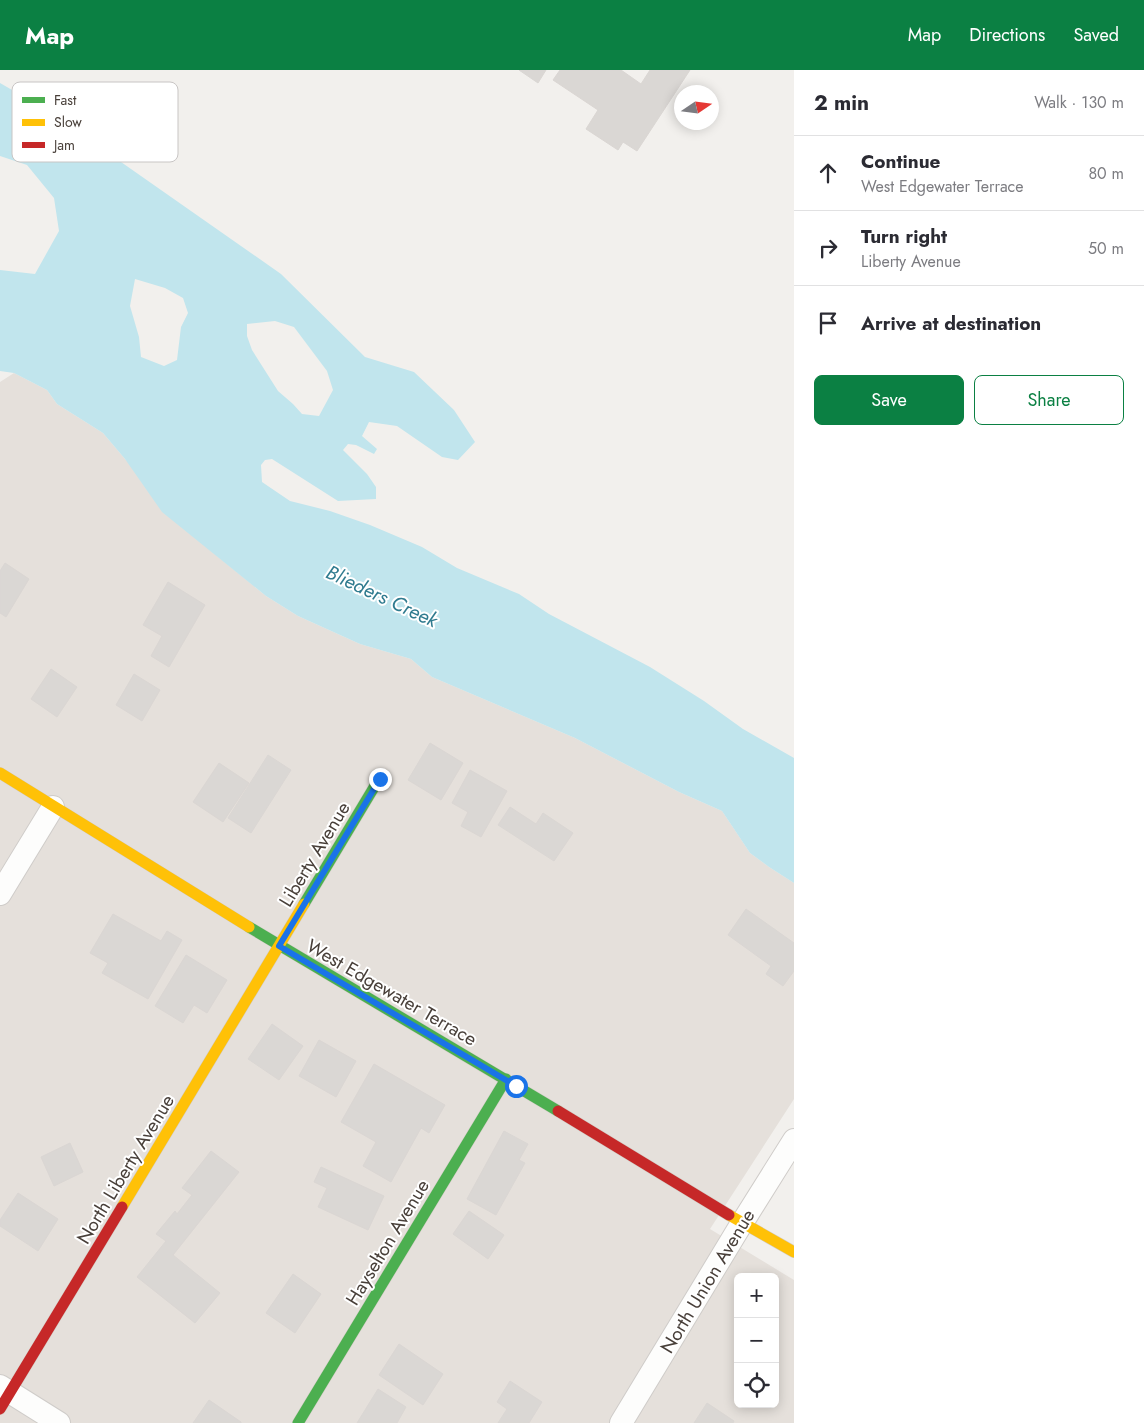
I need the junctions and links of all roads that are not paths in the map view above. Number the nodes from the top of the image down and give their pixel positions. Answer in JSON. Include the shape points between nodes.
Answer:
{"nodes":[{"id":1,"x":0,"y":773,"type":"edge"},
{"id":2,"x":380,"y":779,"type":"dead end"},
{"id":3,"x":53,"y":807,"type":"junction"},
{"id":4,"x":0,"y":894,"type":"edge"},
{"id":5,"x":279,"y":946,"type":"junction"},
{"id":6,"x":506,"y":1079,"type":"junction"},
{"id":7,"x":794,"y":1140,"type":"edge"},
{"id":8,"x":742,"y":1223,"type":"junction"},
{"id":9,"x":794,"y":1252,"type":"edge"},
{"id":10,"x":3,"y":1396,"type":"edge"},
{"id":11,"x":59,"y":1423,"type":"edge"},
{"id":12,"x":298,"y":1423,"type":"edge"},
{"id":13,"x":621,"y":1423,"type":"edge"}],
"edges":[{"from":1,"to":3,"type":"street","name":"West Edgewater Terrace"},
{"from":2,"to":5,"type":"street","name":"Liberty Avenue"},
{"from":3,"to":4,"type":"street"},
{"from":3,"to":5,"type":"street","name":"West Edgewater Terrace"},
{"from":5,"to":6,"type":"street","name":"West Edgewater Terrace"},
{"from":5,"to":10,"type":"street","name":"North Liberty Avenue"},
{"from":6,"to":8,"type":"street","name":"West Edgewater Terrace"},
{"from":6,"to":12,"type":"street","name":"Hayselton Avenue"},
{"from":7,"to":8,"type":"street","name":"North Union Avenue"},
{"from":8,"to":9,"type":"street","name":"West Edgewater Terrace"},
{"from":8,"to":13,"type":"street","name":"North Union Avenue"},
{"from":10,"to":11,"type":"street"}]}
